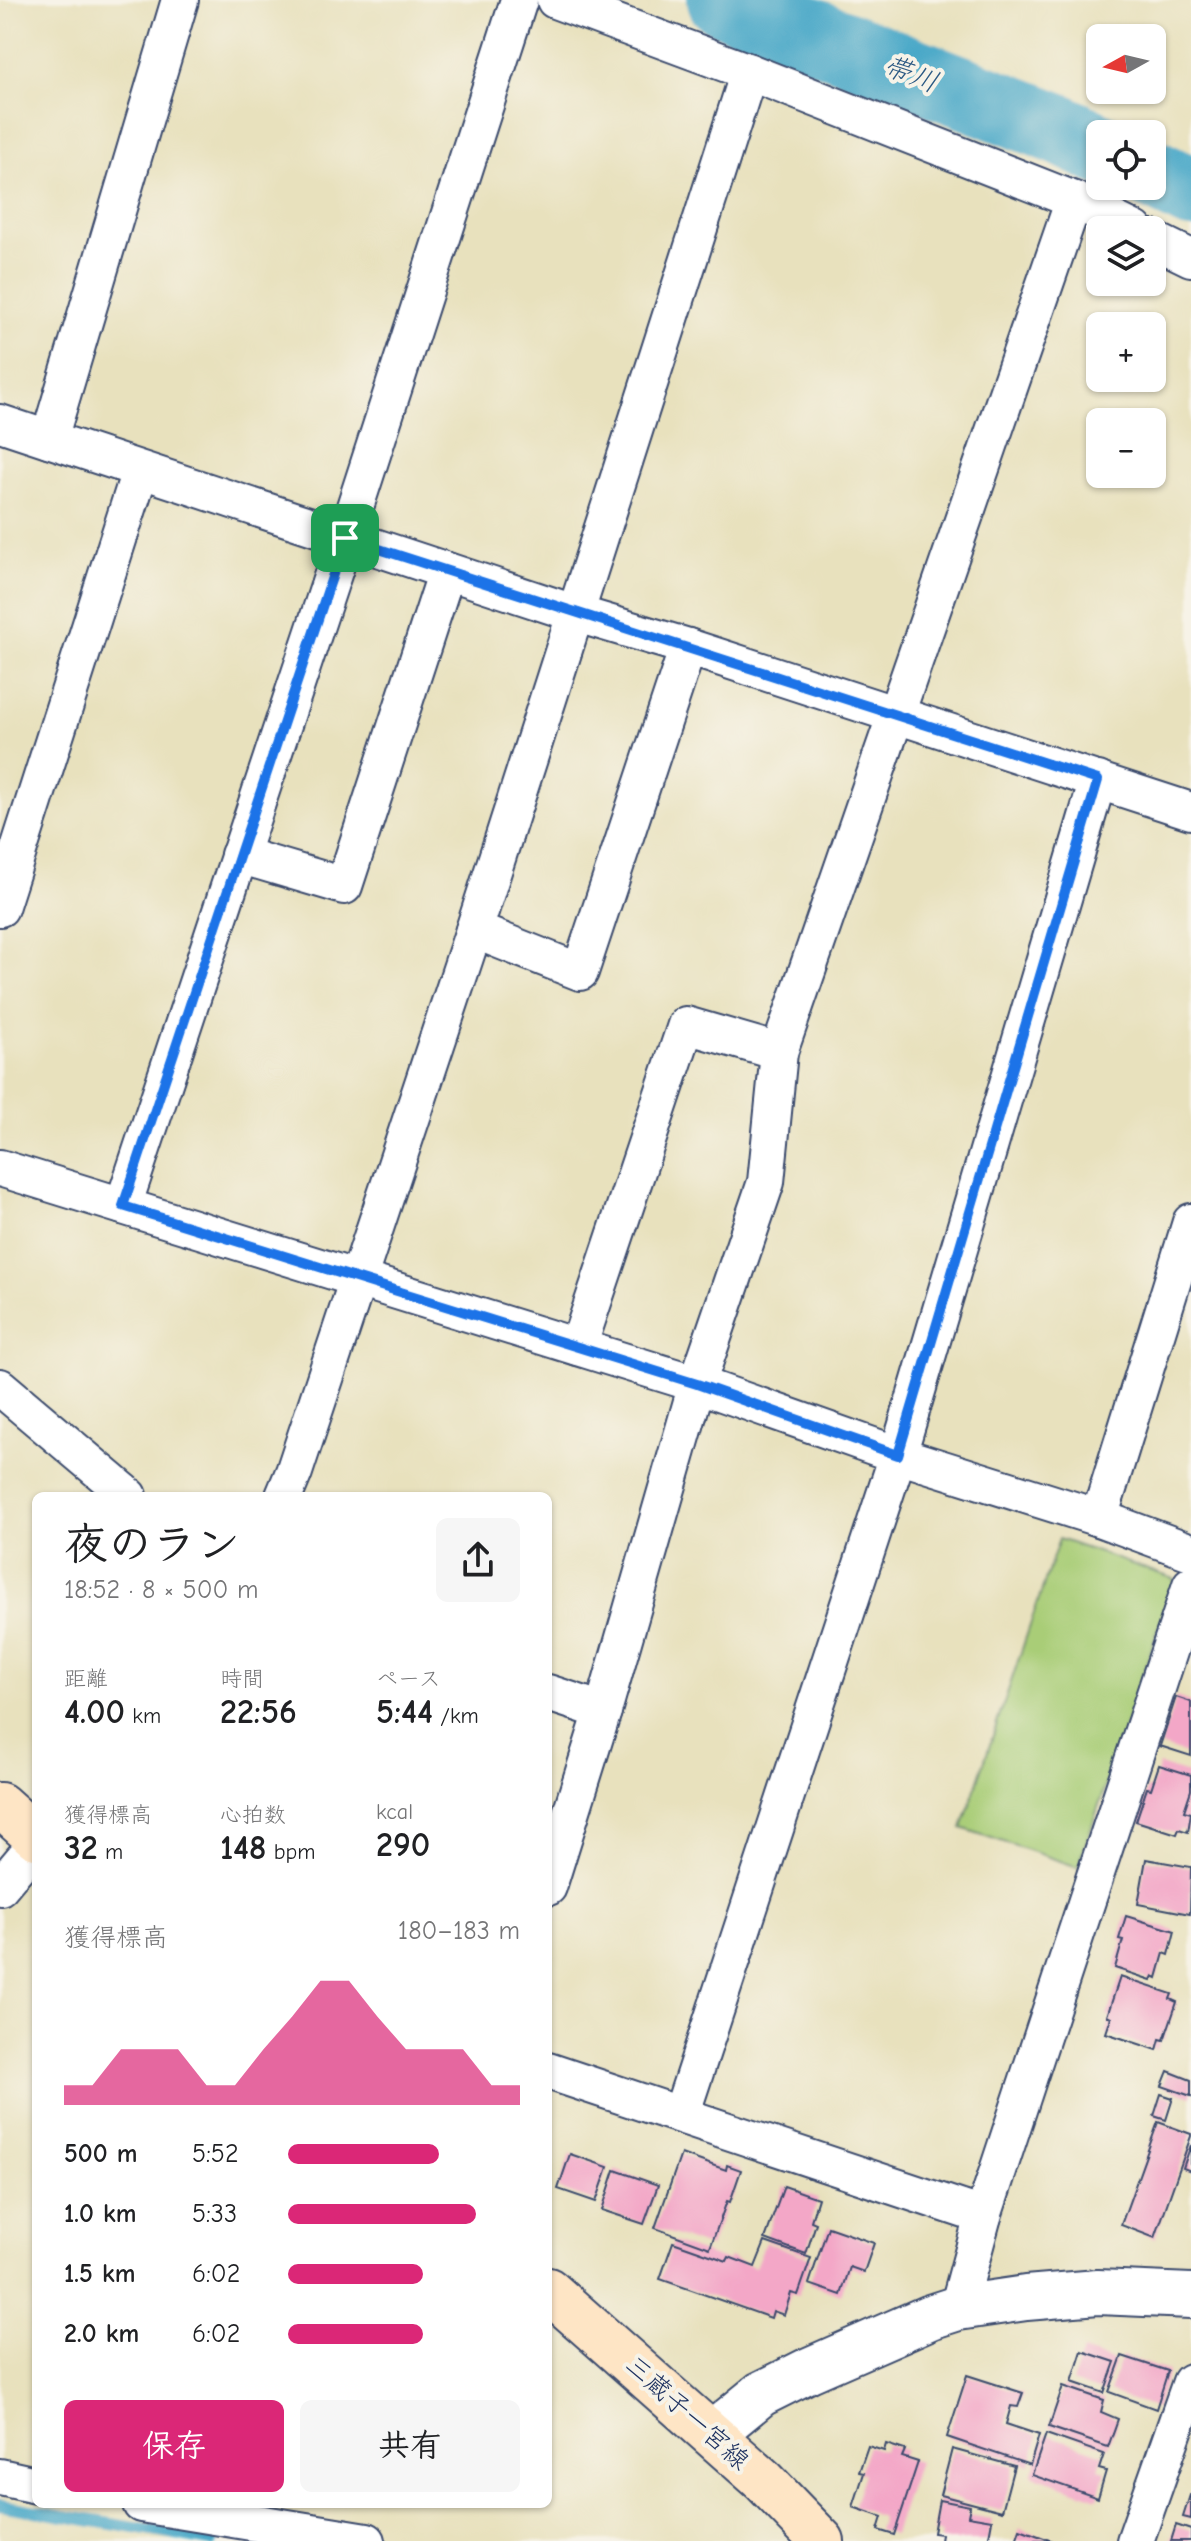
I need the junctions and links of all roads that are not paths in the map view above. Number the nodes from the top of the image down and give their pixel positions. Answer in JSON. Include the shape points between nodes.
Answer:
{"nodes":[{"id":1,"x":180,"y":0,"type":"edge"},
{"id":2,"x":519,"y":0,"type":"edge"},
{"id":3,"x":555,"y":0,"type":"edge"},
{"id":4,"x":749,"y":72,"type":"junction"},
{"id":5,"x":1074,"y":200,"type":"junction"},
{"id":6,"x":1107,"y":216,"type":"edge"},
{"id":7,"x":1166,"y":246,"type":"edge"},
{"id":8,"x":1191,"y":258,"type":"edge"},
{"id":9,"x":0,"y":423,"type":"edge"},
{"id":10,"x":49,"y":439,"type":"junction"},
{"id":11,"x":140,"y":471,"type":"junction"},
{"id":12,"x":345,"y":538,"type":"junction"},
{"id":13,"x":447,"y":571,"type":"junction"},
{"id":14,"x":574,"y":613,"type":"junction"},
{"id":15,"x":688,"y":647,"type":"junction"},
{"id":16,"x":897,"y":715,"type":"junction"},
{"id":17,"x":1098,"y":780,"type":"junction"},
{"id":18,"x":1191,"y":811,"type":"edge"},
{"id":19,"x":12,"y":829,"type":"edge"},
{"id":20,"x":239,"y":855,"type":"junction"},
{"id":21,"x":0,"y":908,"type":"edge"},
{"id":22,"x":474,"y":930,"type":"junction"},
{"id":23,"x":779,"y":1052,"type":"junction"},
{"id":24,"x":0,"y":1168,"type":"edge"},
{"id":25,"x":123,"y":1206,"type":"junction"},
{"id":26,"x":1191,"y":1222,"type":"edge"},
{"id":27,"x":357,"y":1278,"type":"junction"},
{"id":28,"x":578,"y":1347,"type":"junction"},
{"id":29,"x":697,"y":1384,"type":"junction"},
{"id":30,"x":0,"y":1387,"type":"edge"},
{"id":31,"x":898,"y":1455,"type":"junction"},
{"id":32,"x":124,"y":1492,"type":"edge"},
{"id":33,"x":286,"y":1492,"type":"edge"},
{"id":34,"x":1099,"y":1518,"type":"junction"},
{"id":35,"x":1191,"y":1552,"type":"edge"},
{"id":36,"x":1191,"y":1585,"type":"edge"},
{"id":37,"x":552,"y":1694,"type":"edge"},
{"id":38,"x":603,"y":1711,"type":"junction"},
{"id":39,"x":0,"y":1805,"type":"edge"},
{"id":40,"x":32,"y":1833,"type":"edge"},
{"id":41,"x":32,"y":1849,"type":"edge"},
{"id":42,"x":552,"y":1874,"type":"edge"},
{"id":43,"x":0,"y":1887,"type":"edge"},
{"id":44,"x":552,"y":2072,"type":"edge"},
{"id":45,"x":681,"y":2115,"type":"junction"},
{"id":46,"x":983,"y":2216,"type":"junction"},
{"id":47,"x":552,"y":2294,"type":"edge"},
{"id":48,"x":1191,"y":2296,"type":"edge"},
{"id":49,"x":958,"y":2308,"type":"junction"},
{"id":50,"x":1191,"y":2382,"type":"edge"},
{"id":51,"x":712,"y":2434,"type":"junction"},
{"id":52,"x":0,"y":2477,"type":"edge"},
{"id":53,"x":32,"y":2484,"type":"edge"},
{"id":54,"x":165,"y":2508,"type":"edge"},
{"id":55,"x":367,"y":2541,"type":"edge"},
{"id":56,"x":822,"y":2541,"type":"edge"},
{"id":57,"x":1135,"y":2541,"type":"edge"}],
"edges":[{"from":1,"to":10,"type":"street"},
{"from":2,"to":12,"type":"street"},
{"from":3,"to":4,"type":"street"},
{"from":4,"to":5,"type":"street"},
{"from":4,"to":14,"type":"street"},
{"from":5,"to":6,"type":"street"},
{"from":5,"to":16,"type":"street"},
{"from":7,"to":8,"type":"street"},
{"from":9,"to":10,"type":"street"},
{"from":10,"to":11,"type":"street"},
{"from":11,"to":12,"type":"street"},
{"from":11,"to":19,"type":"street"},
{"from":12,"to":13,"type":"street"},
{"from":12,"to":20,"type":"street"},
{"from":13,"to":14,"type":"street"},
{"from":13,"to":20,"type":"street","via":[[344,886]]},
{"from":14,"to":15,"type":"street"},
{"from":14,"to":22,"type":"street"},
{"from":15,"to":16,"type":"street"},
{"from":15,"to":22,"type":"street","via":[[580,972]]},
{"from":16,"to":17,"type":"street"},
{"from":16,"to":23,"type":"street"},
{"from":17,"to":18,"type":"street"},
{"from":17,"to":31,"type":"street"},
{"from":19,"to":21,"type":"street"},
{"from":20,"to":25,"type":"street"},
{"from":22,"to":27,"type":"street"},
{"from":23,"to":28,"type":"street","via":[[686,1025]]},
{"from":23,"to":29,"type":"street","via":[[766,1182]]},
{"from":24,"to":25,"type":"street"},
{"from":25,"to":27,"type":"street"},
{"from":26,"to":34,"type":"street"},
{"from":27,"to":28,"type":"street"},
{"from":27,"to":33,"type":"street"},
{"from":28,"to":29,"type":"street"},
{"from":29,"to":31,"type":"street"},
{"from":29,"to":38,"type":"street"},
{"from":30,"to":32,"type":"street"},
{"from":31,"to":34,"type":"street"},
{"from":31,"to":45,"type":"street"},
{"from":34,"to":35,"type":"street"},
{"from":36,"to":46,"type":"street"},
{"from":37,"to":38,"type":"street"},
{"from":38,"to":42,"type":"street"},
{"from":39,"to":40,"type":"main road"},
{"from":41,"to":43,"type":"street"},
{"from":44,"to":45,"type":"street"},
{"from":45,"to":46,"type":"street"},
{"from":46,"to":49,"type":"street"},
{"from":47,"to":51,"type":"main road","name":"三蔵子一宮線"},
{"from":48,"to":49,"type":"street","via":[[1098,2292]]},
{"from":49,"to":51,"type":"street","via":[[761,2394]]},
{"from":50,"to":57,"type":"street"},
{"from":51,"to":56,"type":"main road","name":"三蔵子一宮線"},
{"from":52,"to":53,"type":"street"},
{"from":54,"to":55,"type":"street"}]}
